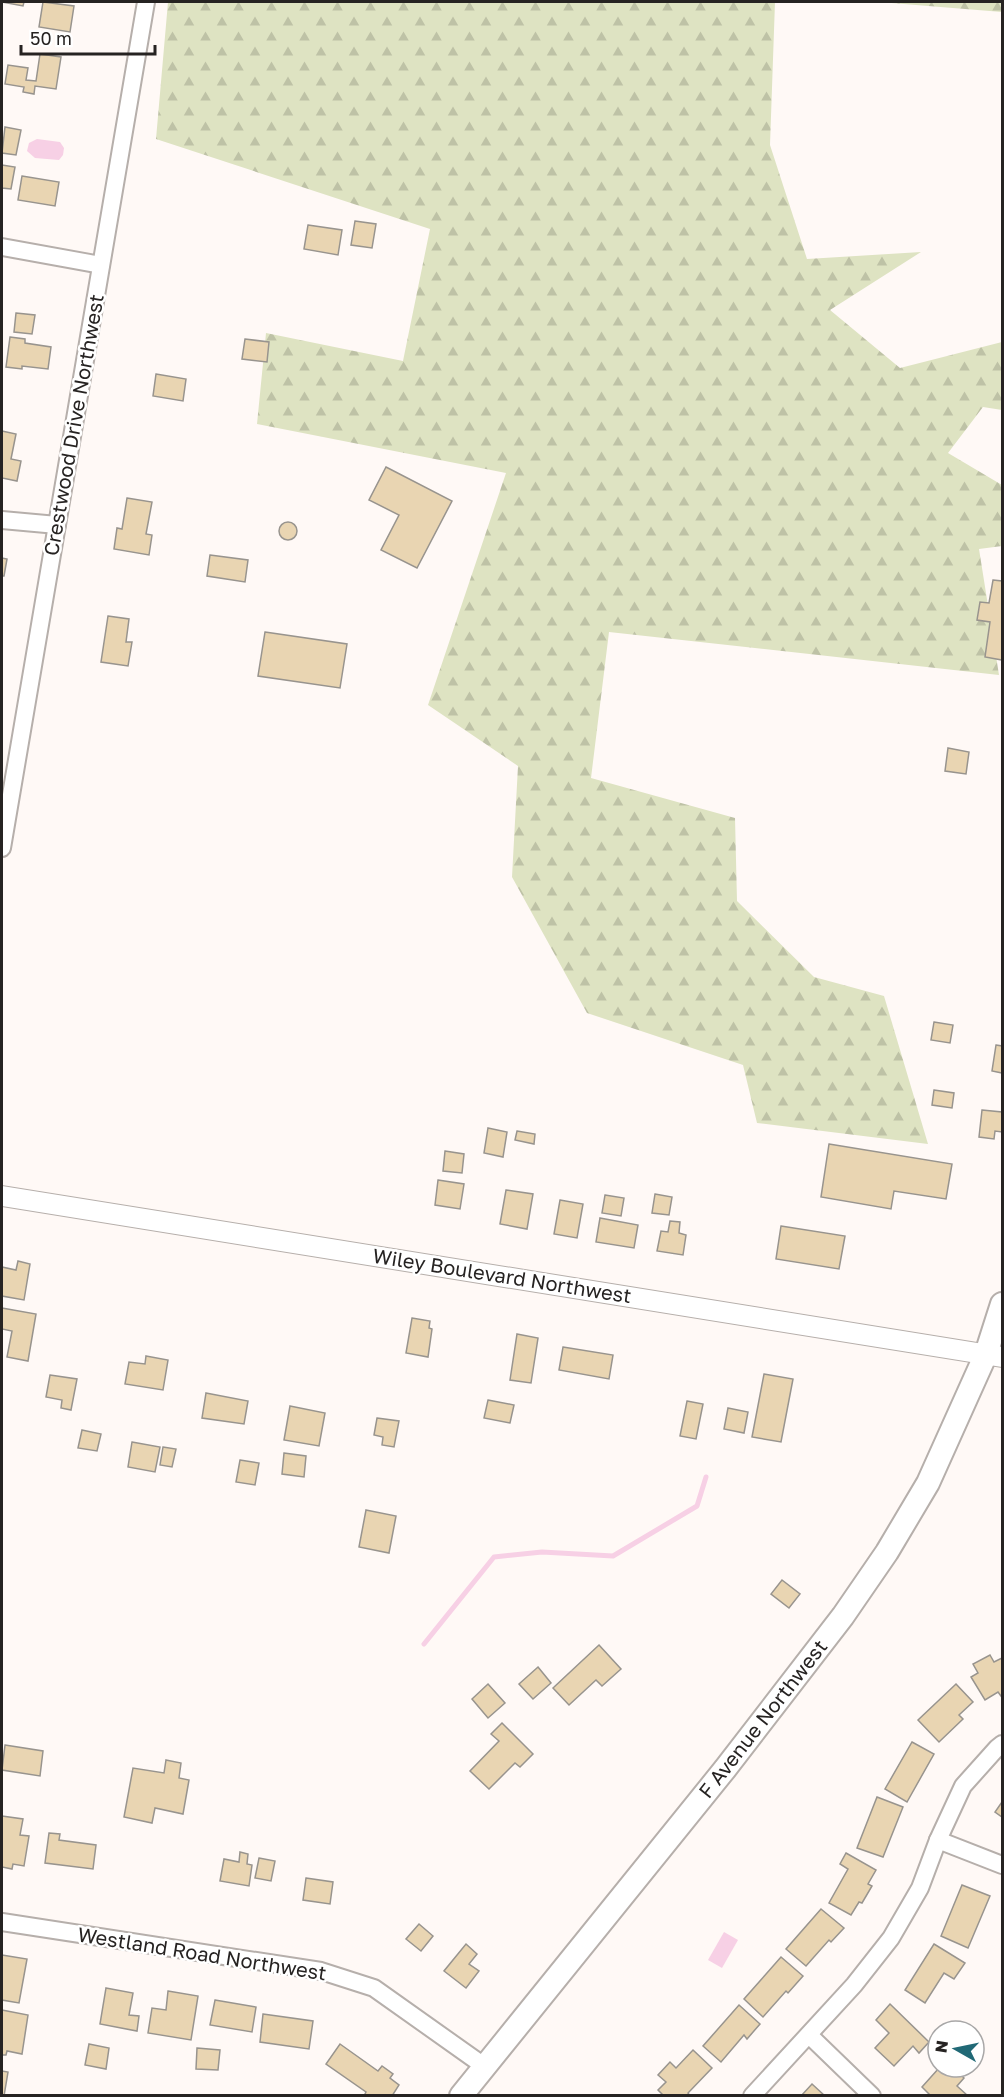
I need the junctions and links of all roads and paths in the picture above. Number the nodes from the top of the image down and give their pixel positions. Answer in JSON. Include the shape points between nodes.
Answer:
{"nodes":[{"id":1,"x":146,"y":2,"type":"edge"},
{"id":2,"x":2,"y":248,"type":"edge"},
{"id":3,"x":101,"y":264,"type":"junction"},
{"id":4,"x":2,"y":520,"type":"edge"},
{"id":5,"x":57,"y":525,"type":"junction"},
{"id":6,"x":2,"y":848,"type":"edge"},
{"id":7,"x":2,"y":1196,"type":"edge"},
{"id":8,"x":1002,"y":1304,"type":"edge"},
{"id":9,"x":994,"y":1355,"type":"edge"},
{"id":10,"x":1002,"y":1744,"type":"edge"},
{"id":11,"x":938,"y":1840,"type":"junction"},
{"id":12,"x":1002,"y":1865,"type":"edge"},
{"id":13,"x":2,"y":1922,"type":"edge"},
{"id":14,"x":809,"y":2035,"type":"junction"},
{"id":15,"x":484,"y":2067,"type":"junction"},
{"id":16,"x":461,"y":2096,"type":"edge"},
{"id":17,"x":752,"y":2096,"type":"edge"},
{"id":18,"x":872,"y":2096,"type":"edge"}],
"edges":[{"from":1,"to":3,"type":"street","name":"Crestwood Drive Northwest"},
{"from":2,"to":3,"type":"street"},
{"from":3,"to":5,"type":"street","name":"Crestwood Drive Northwest"},
{"from":4,"to":5,"type":"street"},
{"from":5,"to":6,"type":"street","name":"Crestwood Drive Northwest"},
{"from":7,"to":9,"type":"street","name":"Wiley Boulevard Northwest"},
{"from":8,"to":9,"type":"main road","name":"F Avenue Northwest"},
{"from":9,"to":15,"type":"main road","name":"F Avenue Northwest","via":[[928,1483],[888,1552],[843,1616]]},
{"from":10,"to":11,"type":"street","via":[[963,1786]]},
{"from":11,"to":12,"type":"street"},
{"from":11,"to":14,"type":"street","via":[[920,1888],[891,1938]]},
{"from":13,"to":15,"type":"street","name":"Westland Road Northwest","via":[[321,1971],[374,1988]]},
{"from":14,"to":17,"type":"street"},
{"from":14,"to":18,"type":"street"},
{"from":15,"to":16,"type":"main road","name":"F Avenue Northwest"}]}
